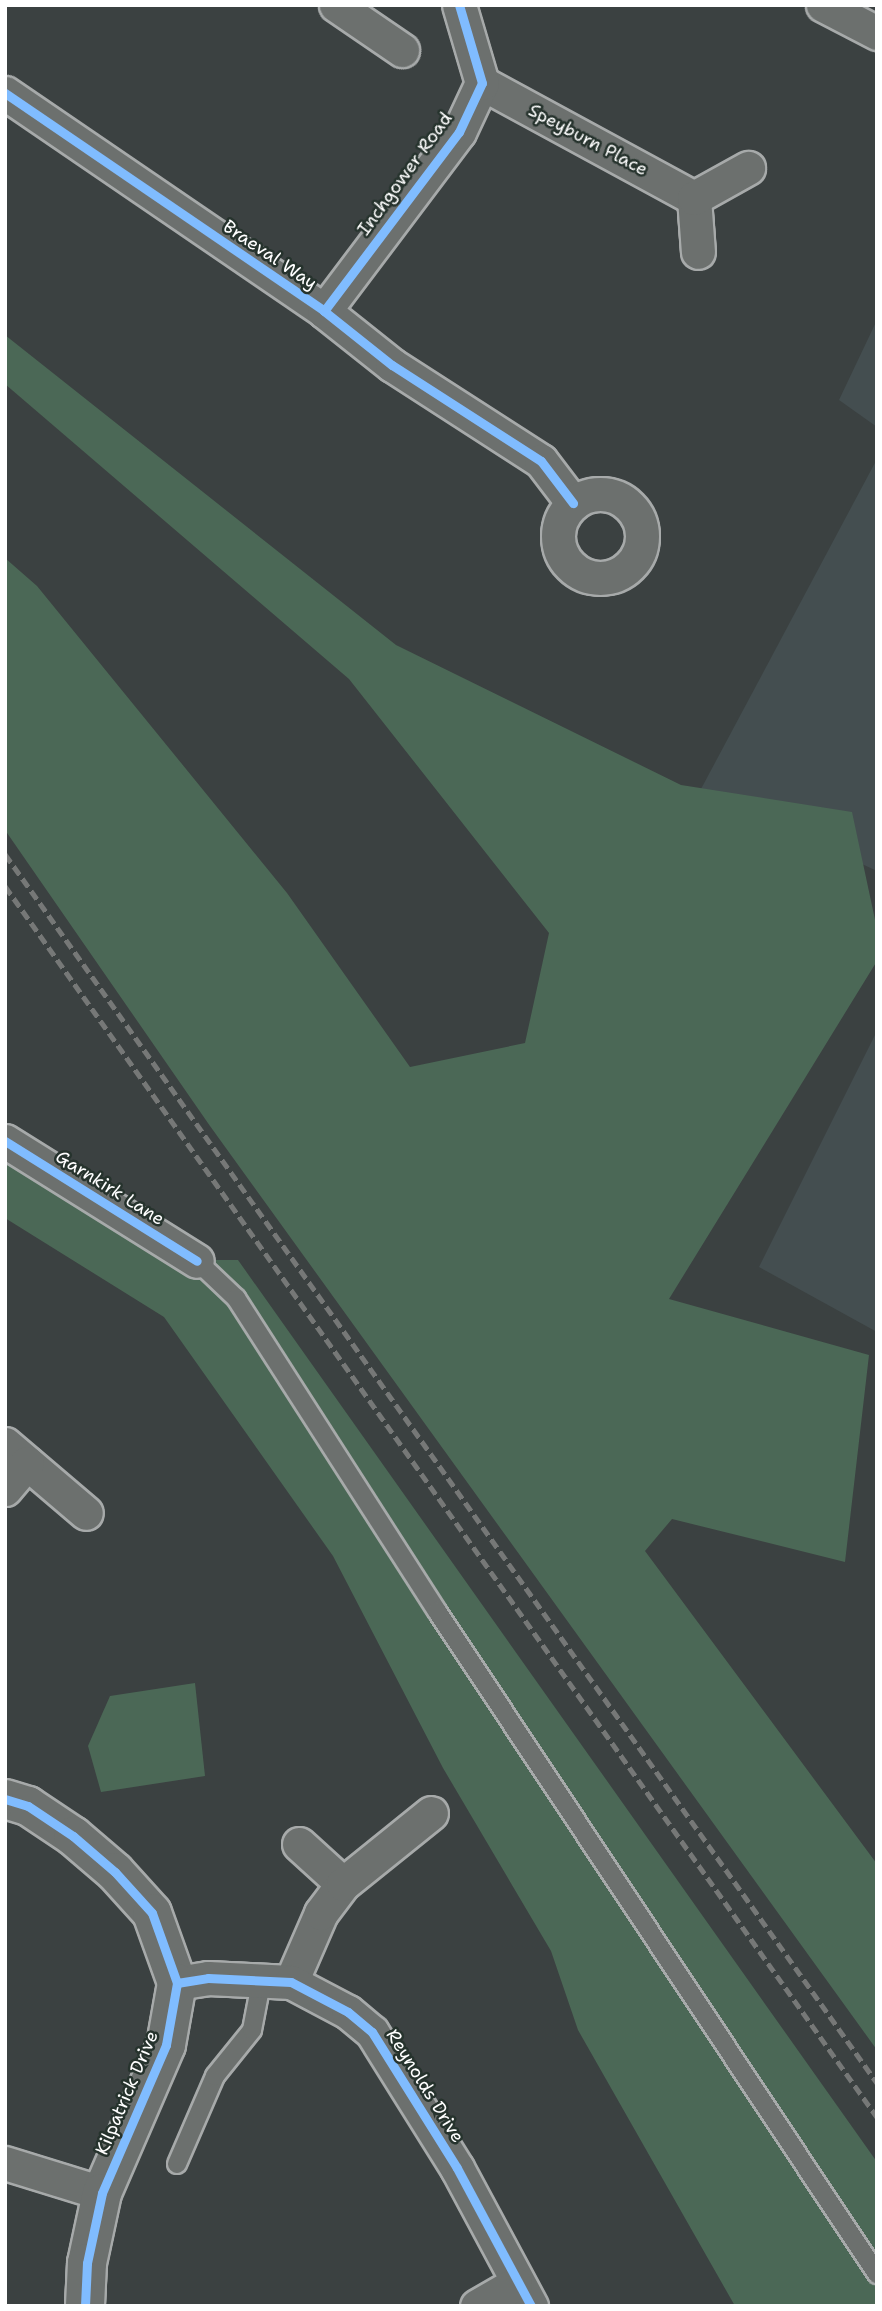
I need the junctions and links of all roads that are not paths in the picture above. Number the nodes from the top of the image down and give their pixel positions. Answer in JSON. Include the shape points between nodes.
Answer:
{"nodes":[{"id":1,"x":336,"y":5,"type":"edge"},
{"id":2,"x":459,"y":5,"type":"edge"},
{"id":3,"x":823,"y":5,"type":"edge"},
{"id":4,"x":877,"y":33,"type":"edge"},
{"id":5,"x":402,"y":50,"type":"dead end"},
{"id":6,"x":482,"y":83,"type":"junction"},
{"id":7,"x":5,"y":93,"type":"edge"},
{"id":8,"x":748,"y":168,"type":"dead end"},
{"id":9,"x":695,"y":198,"type":"junction"},
{"id":10,"x":698,"y":251,"type":"dead end"},
{"id":11,"x":324,"y":311,"type":"junction"},
{"id":12,"x":573,"y":503,"type":"dead end"},
{"id":13,"x":5,"y":1141,"type":"edge"},
{"id":14,"x":197,"y":1261,"type":"joint"},
{"id":15,"x":16,"y":1454,"type":"edge"},
{"id":16,"x":5,"y":1489,"type":"edge"},
{"id":17,"x":86,"y":1513,"type":"dead end"},
{"id":18,"x":5,"y":1799,"type":"edge"},
{"id":19,"x":431,"y":1813,"type":"dead end"},
{"id":20,"x":299,"y":1844,"type":"dead end"},
{"id":21,"x":343,"y":1884,"type":"junction"},
{"id":22,"x":276,"y":1980,"type":"junction"},
{"id":23,"x":177,"y":1983,"type":"junction"},
{"id":24,"x":5,"y":2163,"type":"edge"},
{"id":25,"x":177,"y":2164,"type":"dead end"},
{"id":26,"x":102,"y":2193,"type":"junction"},
{"id":27,"x":877,"y":2274,"type":"edge"},
{"id":28,"x":523,"y":2295,"type":"edge"},
{"id":29,"x":85,"y":2306,"type":"edge"},
{"id":30,"x":477,"y":2306,"type":"edge"}],
"edges":[{"from":1,"to":5,"type":"street"},
{"from":2,"to":6,"type":"street"},
{"from":3,"to":4,"type":"street"},
{"from":6,"to":9,"type":"street","name":"Speyburn Place"},
{"from":6,"to":11,"type":"street","name":"Inchgower Road","via":[[459,132]]},
{"from":7,"to":11,"type":"street","name":"Braeval Way"},
{"from":8,"to":9,"type":"street"},
{"from":9,"to":10,"type":"street"},
{"from":11,"to":12,"type":"street","name":"Braeval Way","via":[[391,365],[541,461]]},
{"from":13,"to":14,"type":"street","name":"Garnkirk Lane"},
{"from":14,"to":27,"type":"lane","via":[[236,1298],[437,1611]]},
{"from":15,"to":16,"type":"street"},
{"from":15,"to":17,"type":"street"},
{"from":18,"to":23,"type":"street","name":"Kilpatrick Drive","via":[[28,1806],[73,1836],[114,1872],[152,1913]]},
{"from":19,"to":21,"type":"street"},
{"from":20,"to":21,"type":"street"},
{"from":21,"to":22,"type":"street"},
{"from":22,"to":23,"type":"street"},
{"from":22,"to":25,"type":"lane","via":[[252,2030],[215,2076]]},
{"from":22,"to":28,"type":"street","name":"Reynolds Drive","via":[[348,2012],[387,2050],[457,2168]]},
{"from":23,"to":26,"type":"street","name":"Kilpatrick Drive","via":[[166,2045]]},
{"from":24,"to":26,"type":"street"},
{"from":26,"to":29,"type":"street","name":"Kilpatrick Drive","via":[[87,2263]]},
{"from":28,"to":30,"type":"street"}]}
